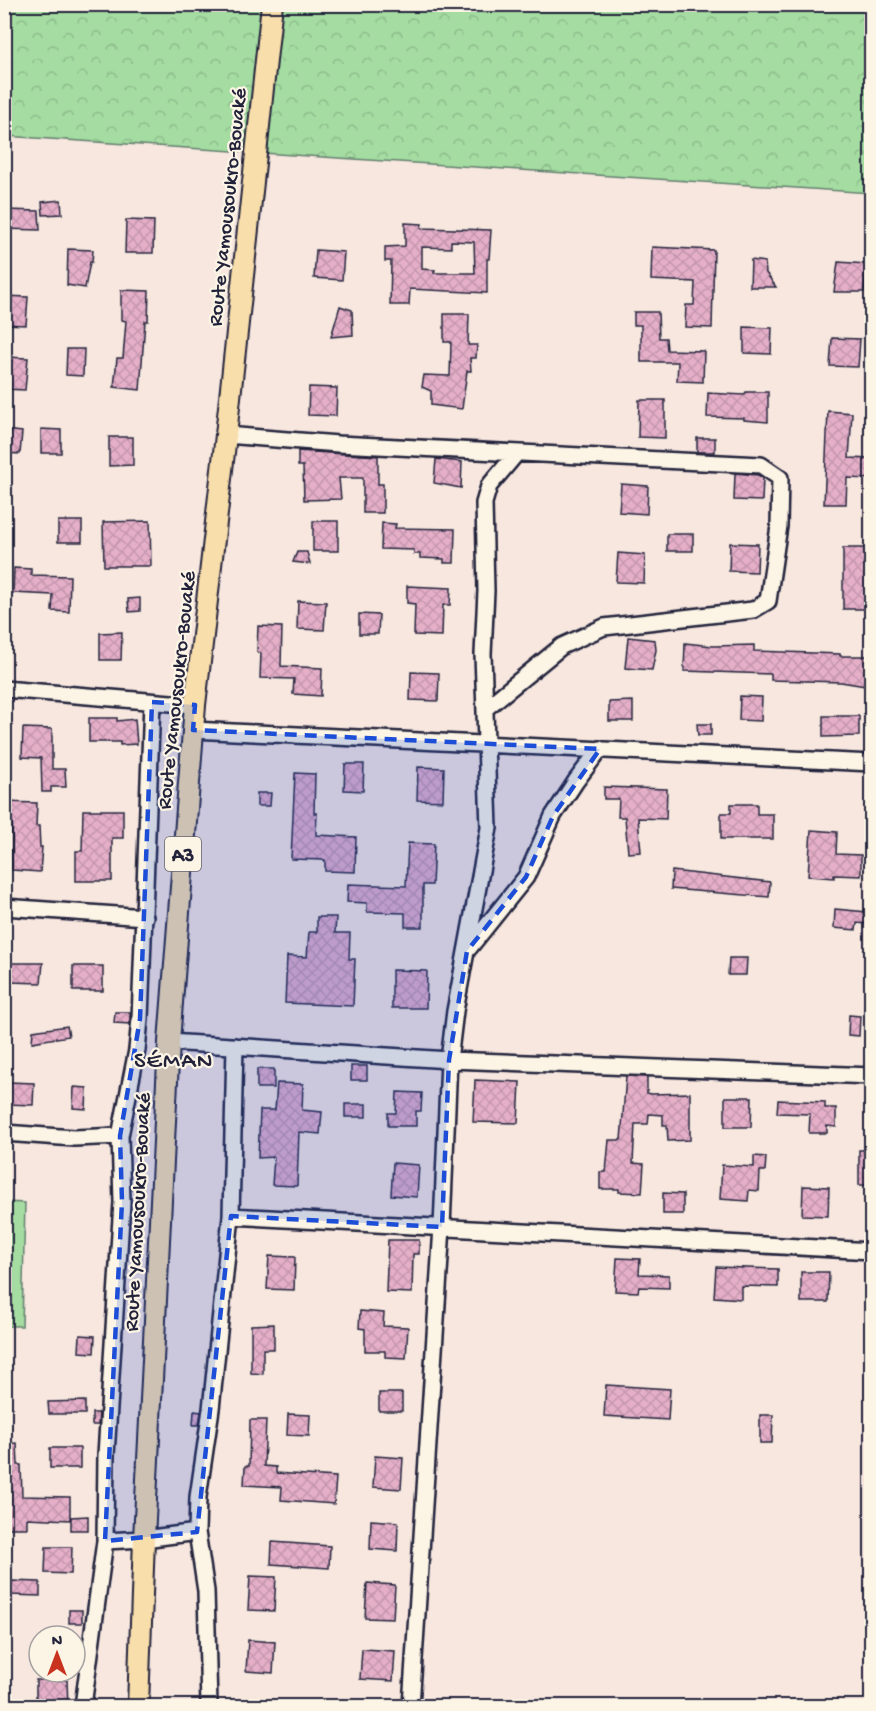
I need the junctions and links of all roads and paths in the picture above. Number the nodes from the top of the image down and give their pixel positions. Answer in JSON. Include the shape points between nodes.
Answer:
{"nodes":[{"id":1,"x":272,"y":4,"type":"edge"},
{"id":2,"x":226,"y":435,"type":"junction"},
{"id":3,"x":516,"y":454,"type":"junction"},
{"id":4,"x":4,"y":689,"type":"edge"},
{"id":5,"x":152,"y":702,"type":"junction"},
{"id":6,"x":195,"y":705,"type":"junction"},
{"id":7,"x":486,"y":708,"type":"junction"},
{"id":8,"x":193,"y":730,"type":"junction"},
{"id":9,"x":485,"y":743,"type":"junction"},
{"id":10,"x":600,"y":749,"type":"junction"},
{"id":11,"x":872,"y":763,"type":"edge"},
{"id":12,"x":4,"y":907,"type":"edge"},
{"id":13,"x":145,"y":917,"type":"junction"},
{"id":14,"x":467,"y":951,"type":"junction"},
{"id":15,"x":168,"y":1042,"type":"junction"},
{"id":16,"x":235,"y":1046,"type":"junction"},
{"id":17,"x":449,"y":1060,"type":"junction"},
{"id":18,"x":872,"y":1076,"type":"edge"},
{"id":19,"x":4,"y":1133,"type":"edge"},
{"id":20,"x":120,"y":1136,"type":"junction"},
{"id":21,"x":231,"y":1216,"type":"junction"},
{"id":22,"x":442,"y":1227,"type":"junction"},
{"id":23,"x":872,"y":1251,"type":"edge"},
{"id":24,"x":196,"y":1532,"type":"junction"},
{"id":25,"x":144,"y":1539,"type":"junction"},
{"id":26,"x":105,"y":1541,"type":"junction"},
{"id":27,"x":83,"y":1707,"type":"edge"},
{"id":28,"x":138,"y":1707,"type":"edge"},
{"id":29,"x":209,"y":1707,"type":"edge"},
{"id":30,"x":411,"y":1707,"type":"edge"}],
"edges":[{"from":1,"to":2,"type":"main road","name":"Route Yamousoukro-Bouaké","number":"A3"},
{"from":2,"to":3,"type":"street"},
{"from":2,"to":6,"type":"main road","name":"Route Yamousoukro-Bouaké","number":"A3"},
{"from":3,"to":7,"type":"street","via":[[489,486],[484,503]]},
{"from":3,"to":7,"type":"street","via":[[761,465],[780,478],[779,526],[768,601],[753,610],[604,627],[562,646]]},
{"from":4,"to":5,"type":"street"},
{"from":5,"to":6,"type":"street"},
{"from":5,"to":13,"type":"street"},
{"from":6,"to":8,"type":"main road","name":"Route Yamousoukro-Bouaké","number":"A3"},
{"from":7,"to":9,"type":"street"},
{"from":8,"to":9,"type":"street"},
{"from":8,"to":15,"type":"main road","name":"Route Yamousoukro-Bouaké","number":"A3"},
{"from":9,"to":10,"type":"street"},
{"from":9,"to":14,"type":"street","via":[[489,828]]},
{"from":10,"to":11,"type":"street"},
{"from":10,"to":14,"type":"street","via":[[553,816],[526,877]]},
{"from":12,"to":13,"type":"street"},
{"from":13,"to":20,"type":"street","via":[[137,1050]]},
{"from":14,"to":17,"type":"street"},
{"from":15,"to":16,"type":"street"},
{"from":15,"to":25,"type":"main road","name":"Route Yamousoukro-Bouaké","number":"A3"},
{"from":16,"to":17,"type":"street"},
{"from":16,"to":21,"type":"street"},
{"from":17,"to":18,"type":"street"},
{"from":17,"to":22,"type":"street"},
{"from":19,"to":20,"type":"street","via":[[74,1138]]},
{"from":20,"to":26,"type":"street","via":[[122,1203],[106,1455]]},
{"from":21,"to":22,"type":"street"},
{"from":21,"to":24,"type":"street"},
{"from":22,"to":23,"type":"street"},
{"from":22,"to":30,"type":"street"},
{"from":24,"to":25,"type":"street"},
{"from":24,"to":29,"type":"street","via":[[206,1592]]},
{"from":25,"to":26,"type":"street"},
{"from":25,"to":28,"type":"main road","name":"Route Yamousoukro-Bouaké","number":"A3"},
{"from":26,"to":27,"type":"street"}]}
